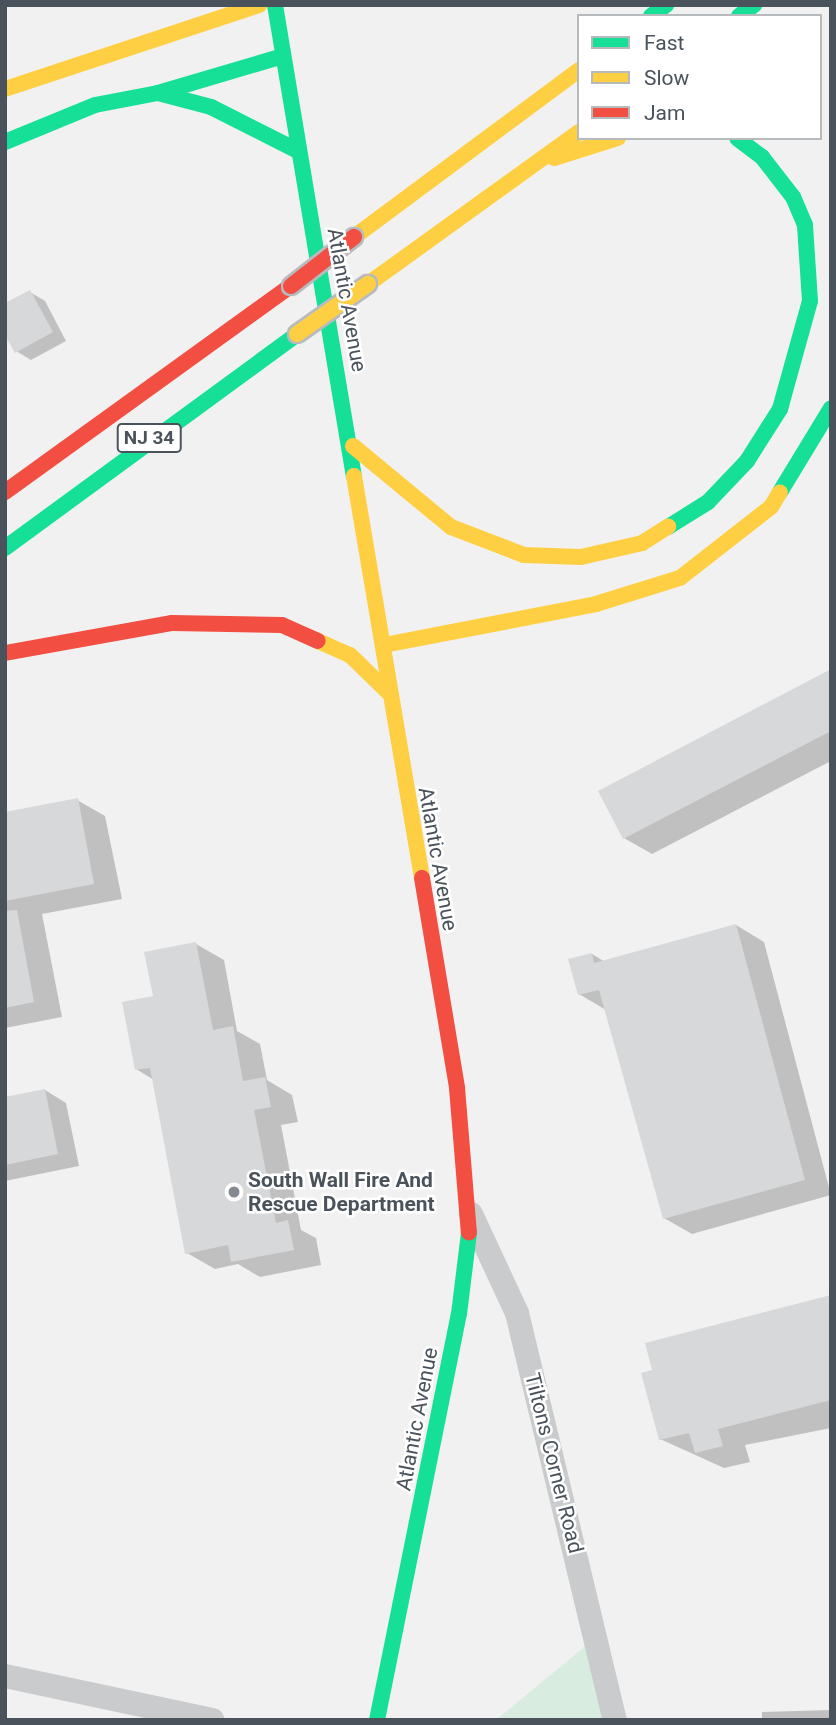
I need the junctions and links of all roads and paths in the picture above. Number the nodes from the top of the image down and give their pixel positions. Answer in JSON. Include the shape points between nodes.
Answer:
{"nodes":[{"id":1,"x":259,"y":5,"type":"edge"},
{"id":2,"x":275,"y":5,"type":"edge"},
{"id":3,"x":283,"y":56,"type":"junction"},
{"id":4,"x":577,"y":71,"type":"edge"},
{"id":5,"x":5,"y":89,"type":"edge"},
{"id":6,"x":159,"y":93,"type":"junction"},
{"id":7,"x":577,"y":133,"type":"edge"},
{"id":8,"x":612,"y":140,"type":"edge"},
{"id":9,"x":740,"y":140,"type":"edge"},
{"id":10,"x":5,"y":142,"type":"edge"},
{"id":11,"x":298,"y":151,"type":"junction"},
{"id":12,"x":536,"y":164,"type":"junction"},
{"id":13,"x":831,"y":408,"type":"edge"},
{"id":14,"x":353,"y":446,"type":"junction"},
{"id":15,"x":5,"y":492,"type":"edge"},
{"id":16,"x":5,"y":548,"type":"edge"},
{"id":17,"x":384,"y":645,"type":"junction"},
{"id":18,"x":5,"y":653,"type":"edge"},
{"id":19,"x":390,"y":694,"type":"junction"},
{"id":20,"x":471,"y":1214,"type":"junction"},
{"id":21,"x":5,"y":1676,"type":"edge"},
{"id":22,"x":212,"y":1720,"type":"edge"},
{"id":23,"x":377,"y":1720,"type":"edge"},
{"id":24,"x":615,"y":1720,"type":"edge"}],
"edges":[{"from":1,"to":5,"type":"main road"},
{"from":2,"to":3,"type":"main road","name":"Atlantic Avenue"},
{"from":3,"to":6,"type":"main road"},
{"from":3,"to":11,"type":"main road","name":"Atlantic Avenue"},
{"from":4,"to":15,"type":"main road","number":"NJ 34","bridge":true},
{"from":6,"to":10,"type":"main road","via":[[95,105]]},
{"from":6,"to":11,"type":"main road","via":[[211,107]]},
{"from":7,"to":12,"type":"main road","number":"NJ 34"},
{"from":8,"to":12,"type":"main road"},
{"from":9,"to":14,"type":"main road","via":[[762,157],[793,197],[805,225],[810,301],[780,410],[747,461],[708,502],[642,543],[581,557],[524,555],[451,527]]},
{"from":11,"to":14,"type":"main road","name":"Atlantic Avenue"},
{"from":12,"to":16,"type":"main road","number":"NJ 34","bridge":true},
{"from":13,"to":17,"type":"main road","via":[[771,507],[714,558],[680,578],[596,604]]},
{"from":14,"to":17,"type":"main road","name":"Atlantic Avenue"},
{"from":17,"to":19,"type":"main road","name":"Atlantic Avenue"},
{"from":18,"to":19,"type":"main road","via":[[172,623],[282,625],[350,655]]},
{"from":19,"to":20,"type":"main road","name":"Atlantic Avenue","via":[[457,1088]]},
{"from":20,"to":23,"type":"main road","name":"Atlantic Avenue","via":[[459,1314]]},
{"from":20,"to":24,"type":"street","name":"Tiltons Corner Road","via":[[517,1313]]},
{"from":21,"to":22,"type":"street"}]}
